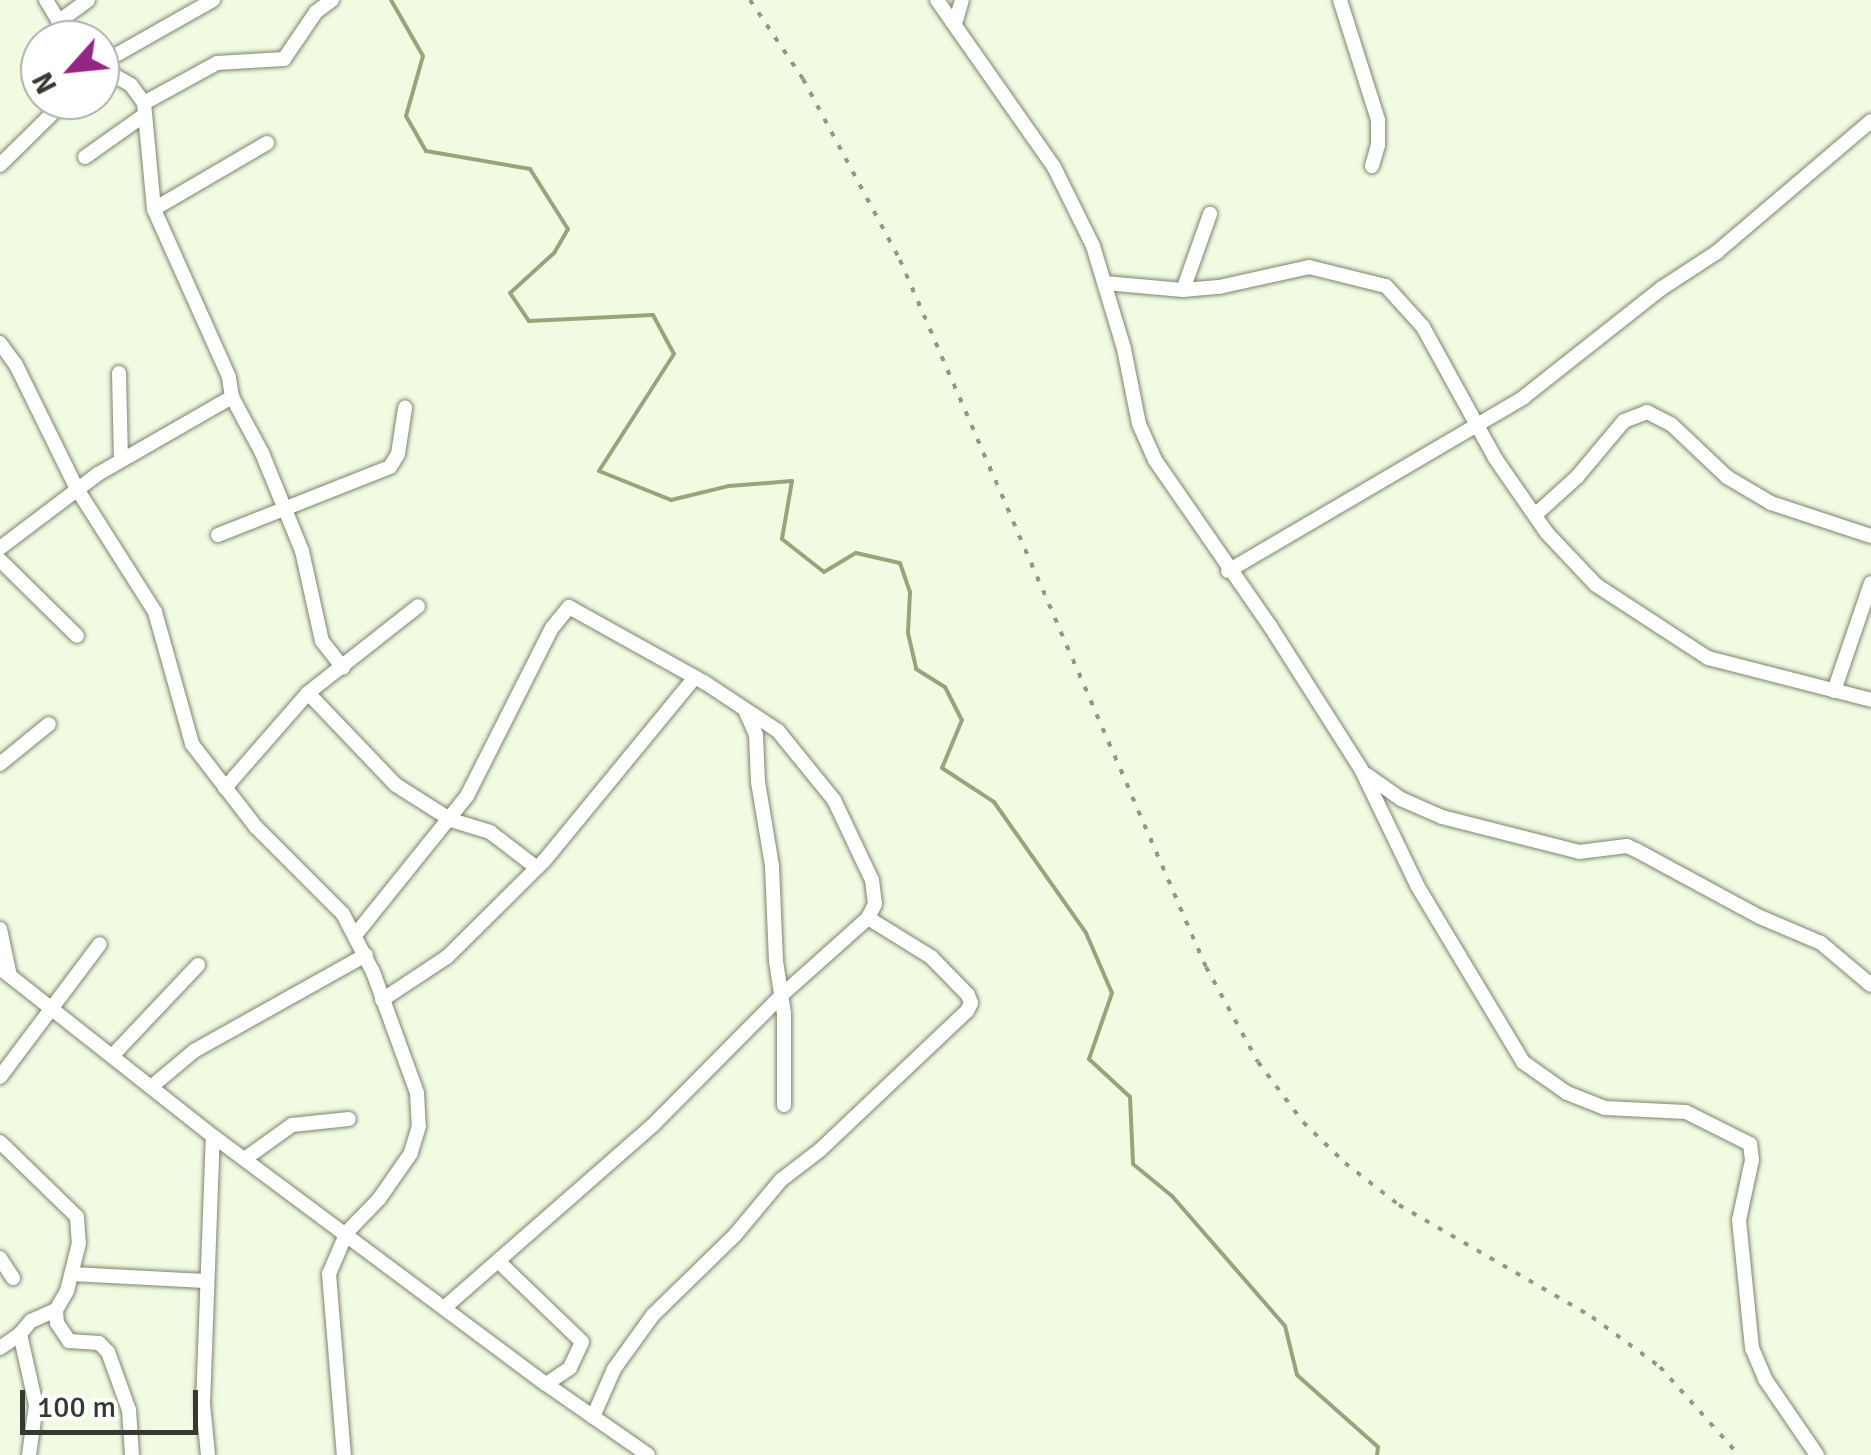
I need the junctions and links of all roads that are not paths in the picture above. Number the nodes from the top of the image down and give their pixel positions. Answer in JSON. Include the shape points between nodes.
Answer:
{"nodes":[{"id":1,"x":88,"y":0,"type":"edge"},
{"id":2,"x":213,"y":0,"type":"edge"},
{"id":3,"x":332,"y":0,"type":"edge"},
{"id":4,"x":937,"y":0,"type":"edge"},
{"id":5,"x":962,"y":0,"type":"edge"},
{"id":6,"x":1340,"y":0,"type":"edge"},
{"id":7,"x":61,"y":20,"type":"edge"},
{"id":8,"x":955,"y":24,"type":"junction"},
{"id":9,"x":120,"y":54,"type":"edge"},
{"id":10,"x":120,"y":79,"type":"edge"},
{"id":11,"x":144,"y":109,"type":"junction"},
{"id":12,"x":45,"y":120,"type":"edge"},
{"id":13,"x":1871,"y":122,"type":"edge"},
{"id":14,"x":268,"y":142,"type":"dead end"},
{"id":15,"x":85,"y":157,"type":"dead end"},
{"id":16,"x":0,"y":164,"type":"edge"},
{"id":17,"x":1372,"y":166,"type":"dead end"},
{"id":18,"x":154,"y":209,"type":"junction"},
{"id":19,"x":1210,"y":214,"type":"dead end"},
{"id":20,"x":1106,"y":283,"type":"junction"},
{"id":21,"x":1183,"y":290,"type":"junction"},
{"id":22,"x":0,"y":342,"type":"edge"},
{"id":23,"x":119,"y":374,"type":"dead end"},
{"id":24,"x":232,"y":397,"type":"junction"},
{"id":25,"x":405,"y":408,"type":"dead end"},
{"id":26,"x":1478,"y":424,"type":"junction"},
{"id":27,"x":121,"y":460,"type":"junction"},
{"id":28,"x":77,"y":489,"type":"junction"},
{"id":29,"x":286,"y":510,"type":"junction"},
{"id":30,"x":1535,"y":515,"type":"junction"},
{"id":31,"x":218,"y":535,"type":"dead end"},
{"id":32,"x":1871,"y":536,"type":"edge"},
{"id":33,"x":0,"y":548,"type":"edge"},
{"id":34,"x":0,"y":560,"type":"edge"},
{"id":35,"x":1228,"y":571,"type":"junction"},
{"id":36,"x":1871,"y":583,"type":"edge"},
{"id":37,"x":418,"y":606,"type":"dead end"},
{"id":38,"x":77,"y":636,"type":"dead end"},
{"id":39,"x":343,"y":668,"type":"junction"},
{"id":40,"x":695,"y":678,"type":"junction"},
{"id":41,"x":1834,"y":691,"type":"junction"},
{"id":42,"x":308,"y":694,"type":"junction"},
{"id":43,"x":1871,"y":700,"type":"edge"},
{"id":44,"x":742,"y":706,"type":"junction"},
{"id":45,"x":50,"y":724,"type":"dead end"},
{"id":46,"x":0,"y":764,"type":"edge"},
{"id":47,"x":1361,"y":769,"type":"junction"},
{"id":48,"x":224,"y":788,"type":"junction"},
{"id":49,"x":451,"y":820,"type":"junction"},
{"id":50,"x":537,"y":868,"type":"junction"},
{"id":51,"x":868,"y":918,"type":"junction"},
{"id":52,"x":0,"y":930,"type":"edge"},
{"id":53,"x":356,"y":934,"type":"junction"},
{"id":54,"x":100,"y":944,"type":"dead end"},
{"id":55,"x":366,"y":955,"type":"junction"},
{"id":56,"x":198,"y":965,"type":"dead end"},
{"id":57,"x":5,"y":972,"type":"edge"},
{"id":58,"x":1871,"y":985,"type":"edge"},
{"id":59,"x":782,"y":995,"type":"junction"},
{"id":60,"x":382,"y":1000,"type":"junction"},
{"id":61,"x":49,"y":1009,"type":"junction"},
{"id":62,"x":113,"y":1055,"type":"junction"},
{"id":63,"x":0,"y":1076,"type":"edge"},
{"id":64,"x":151,"y":1087,"type":"junction"},
{"id":65,"x":784,"y":1105,"type":"dead end"},
{"id":66,"x":349,"y":1119,"type":"dead end"},
{"id":67,"x":213,"y":1136,"type":"junction"},
{"id":68,"x":0,"y":1142,"type":"edge"},
{"id":69,"x":246,"y":1158,"type":"junction"},
{"id":70,"x":348,"y":1232,"type":"junction"},
{"id":71,"x":0,"y":1258,"type":"edge"},
{"id":72,"x":499,"y":1262,"type":"junction"},
{"id":73,"x":72,"y":1274,"type":"junction"},
{"id":74,"x":13,"y":1278,"type":"dead end"},
{"id":75,"x":206,"y":1282,"type":"junction"},
{"id":76,"x":444,"y":1308,"type":"junction"},
{"id":77,"x":56,"y":1310,"type":"junction"},
{"id":78,"x":20,"y":1334,"type":"junction"},
{"id":79,"x":0,"y":1348,"type":"edge"},
{"id":80,"x":546,"y":1384,"type":"junction"},
{"id":81,"x":593,"y":1417,"type":"junction"},
{"id":82,"x":29,"y":1455,"type":"edge"},
{"id":83,"x":132,"y":1455,"type":"edge"},
{"id":84,"x":208,"y":1455,"type":"edge"},
{"id":85,"x":344,"y":1455,"type":"edge"},
{"id":86,"x":648,"y":1455,"type":"edge"},
{"id":87,"x":1817,"y":1455,"type":"edge"}],
"edges":[{"from":1,"to":7,"type":"street"},
{"from":2,"to":9,"type":"street"},
{"from":3,"to":11,"type":"street","via":[[309,20],[284,60],[217,63]]},
{"from":4,"to":8,"type":"street"},
{"from":5,"to":8,"type":"street"},
{"from":6,"to":17,"type":"street","via":[[1378,120]]},
{"from":8,"to":20,"type":"street","via":[[1054,167]]},
{"from":10,"to":11,"type":"street"},
{"from":11,"to":15,"type":"street"},
{"from":11,"to":18,"type":"street"},
{"from":12,"to":16,"type":"street"},
{"from":13,"to":26,"type":"street","via":[[1718,252]]},
{"from":14,"to":18,"type":"street"},
{"from":18,"to":24,"type":"street"},
{"from":19,"to":21,"type":"street"},
{"from":20,"to":21,"type":"street"},
{"from":20,"to":35,"type":"street","via":[[1147,446]]},
{"from":21,"to":26,"type":"street","via":[[1309,267],[1386,286],[1423,326]]},
{"from":22,"to":28,"type":"street"},
{"from":23,"to":27,"type":"street"},
{"from":24,"to":27,"type":"street"},
{"from":24,"to":29,"type":"street"},
{"from":25,"to":29,"type":"street","via":[[390,467]]},
{"from":26,"to":30,"type":"street"},
{"from":26,"to":35,"type":"street"},
{"from":27,"to":28,"type":"street"},
{"from":28,"to":33,"type":"street"},
{"from":28,"to":48,"type":"street","via":[[155,612],[186,732]]},
{"from":29,"to":31,"type":"street"},
{"from":29,"to":39,"type":"street","via":[[309,573],[318,630]]},
{"from":30,"to":32,"type":"street","via":[[1624,421],[1648,412],[1726,476],[1771,503]]},
{"from":30,"to":41,"type":"street","via":[[1596,585],[1679,642],[1708,658]]},
{"from":34,"to":38,"type":"street"},
{"from":35,"to":47,"type":"street"},
{"from":36,"to":41,"type":"street"},
{"from":37,"to":39,"type":"street"},
{"from":39,"to":42,"type":"street"},
{"from":40,"to":44,"type":"street"},
{"from":40,"to":49,"type":"street","via":[[569,606]]},
{"from":40,"to":50,"type":"street"},
{"from":41,"to":43,"type":"street"},
{"from":42,"to":48,"type":"street"},
{"from":42,"to":49,"type":"street","via":[[383,773]]},
{"from":44,"to":51,"type":"street","via":[[792,746],[845,818],[872,880],[875,904]]},
{"from":44,"to":59,"type":"street","via":[[756,735]]},
{"from":45,"to":46,"type":"street"},
{"from":47,"to":58,"type":"street","via":[[1392,794],[1442,818],[1579,852],[1636,850],[1821,943]]},
{"from":47,"to":87,"type":"street","via":[[1418,887],[1532,1070],[1605,1108],[1686,1112],[1750,1144],[1738,1220],[1752,1348]]},
{"from":48,"to":53,"type":"street"},
{"from":49,"to":50,"type":"street","via":[[490,832]]},
{"from":49,"to":53,"type":"street"},
{"from":50,"to":60,"type":"street","via":[[446,957]]},
{"from":51,"to":59,"type":"street"},
{"from":51,"to":81,"type":"street","via":[[931,957],[968,995],[967,1011],[781,1180],[653,1315],[614,1370]]},
{"from":52,"to":57,"type":"street"},
{"from":53,"to":55,"type":"street"},
{"from":54,"to":61,"type":"street"},
{"from":55,"to":60,"type":"street"},
{"from":55,"to":64,"type":"street","via":[[194,1052]]},
{"from":56,"to":62,"type":"street"},
{"from":57,"to":61,"type":"street"},
{"from":59,"to":65,"type":"street"},
{"from":59,"to":72,"type":"street","via":[[653,1125]]},
{"from":60,"to":70,"type":"street","via":[[416,1092],[419,1126],[404,1163]]},
{"from":61,"to":62,"type":"street"},
{"from":61,"to":63,"type":"street"},
{"from":62,"to":64,"type":"street"},
{"from":64,"to":67,"type":"street"},
{"from":66,"to":69,"type":"street","via":[[292,1125]]},
{"from":67,"to":69,"type":"street"},
{"from":67,"to":75,"type":"street"},
{"from":68,"to":73,"type":"street","via":[[77,1217]]},
{"from":69,"to":70,"type":"street"},
{"from":70,"to":76,"type":"street"},
{"from":70,"to":85,"type":"street","via":[[328,1291]]},
{"from":71,"to":74,"type":"street"},
{"from":72,"to":76,"type":"street"},
{"from":72,"to":80,"type":"street","via":[[582,1342],[570,1368]]},
{"from":73,"to":75,"type":"street"},
{"from":73,"to":77,"type":"street"},
{"from":75,"to":84,"type":"street"},
{"from":76,"to":80,"type":"street"},
{"from":77,"to":78,"type":"street"},
{"from":77,"to":83,"type":"street","via":[[70,1342],[99,1343],[114,1362],[132,1422]]},
{"from":78,"to":79,"type":"street"},
{"from":78,"to":82,"type":"street","via":[[36,1405]]},
{"from":80,"to":81,"type":"street"},
{"from":81,"to":86,"type":"street"}]}
